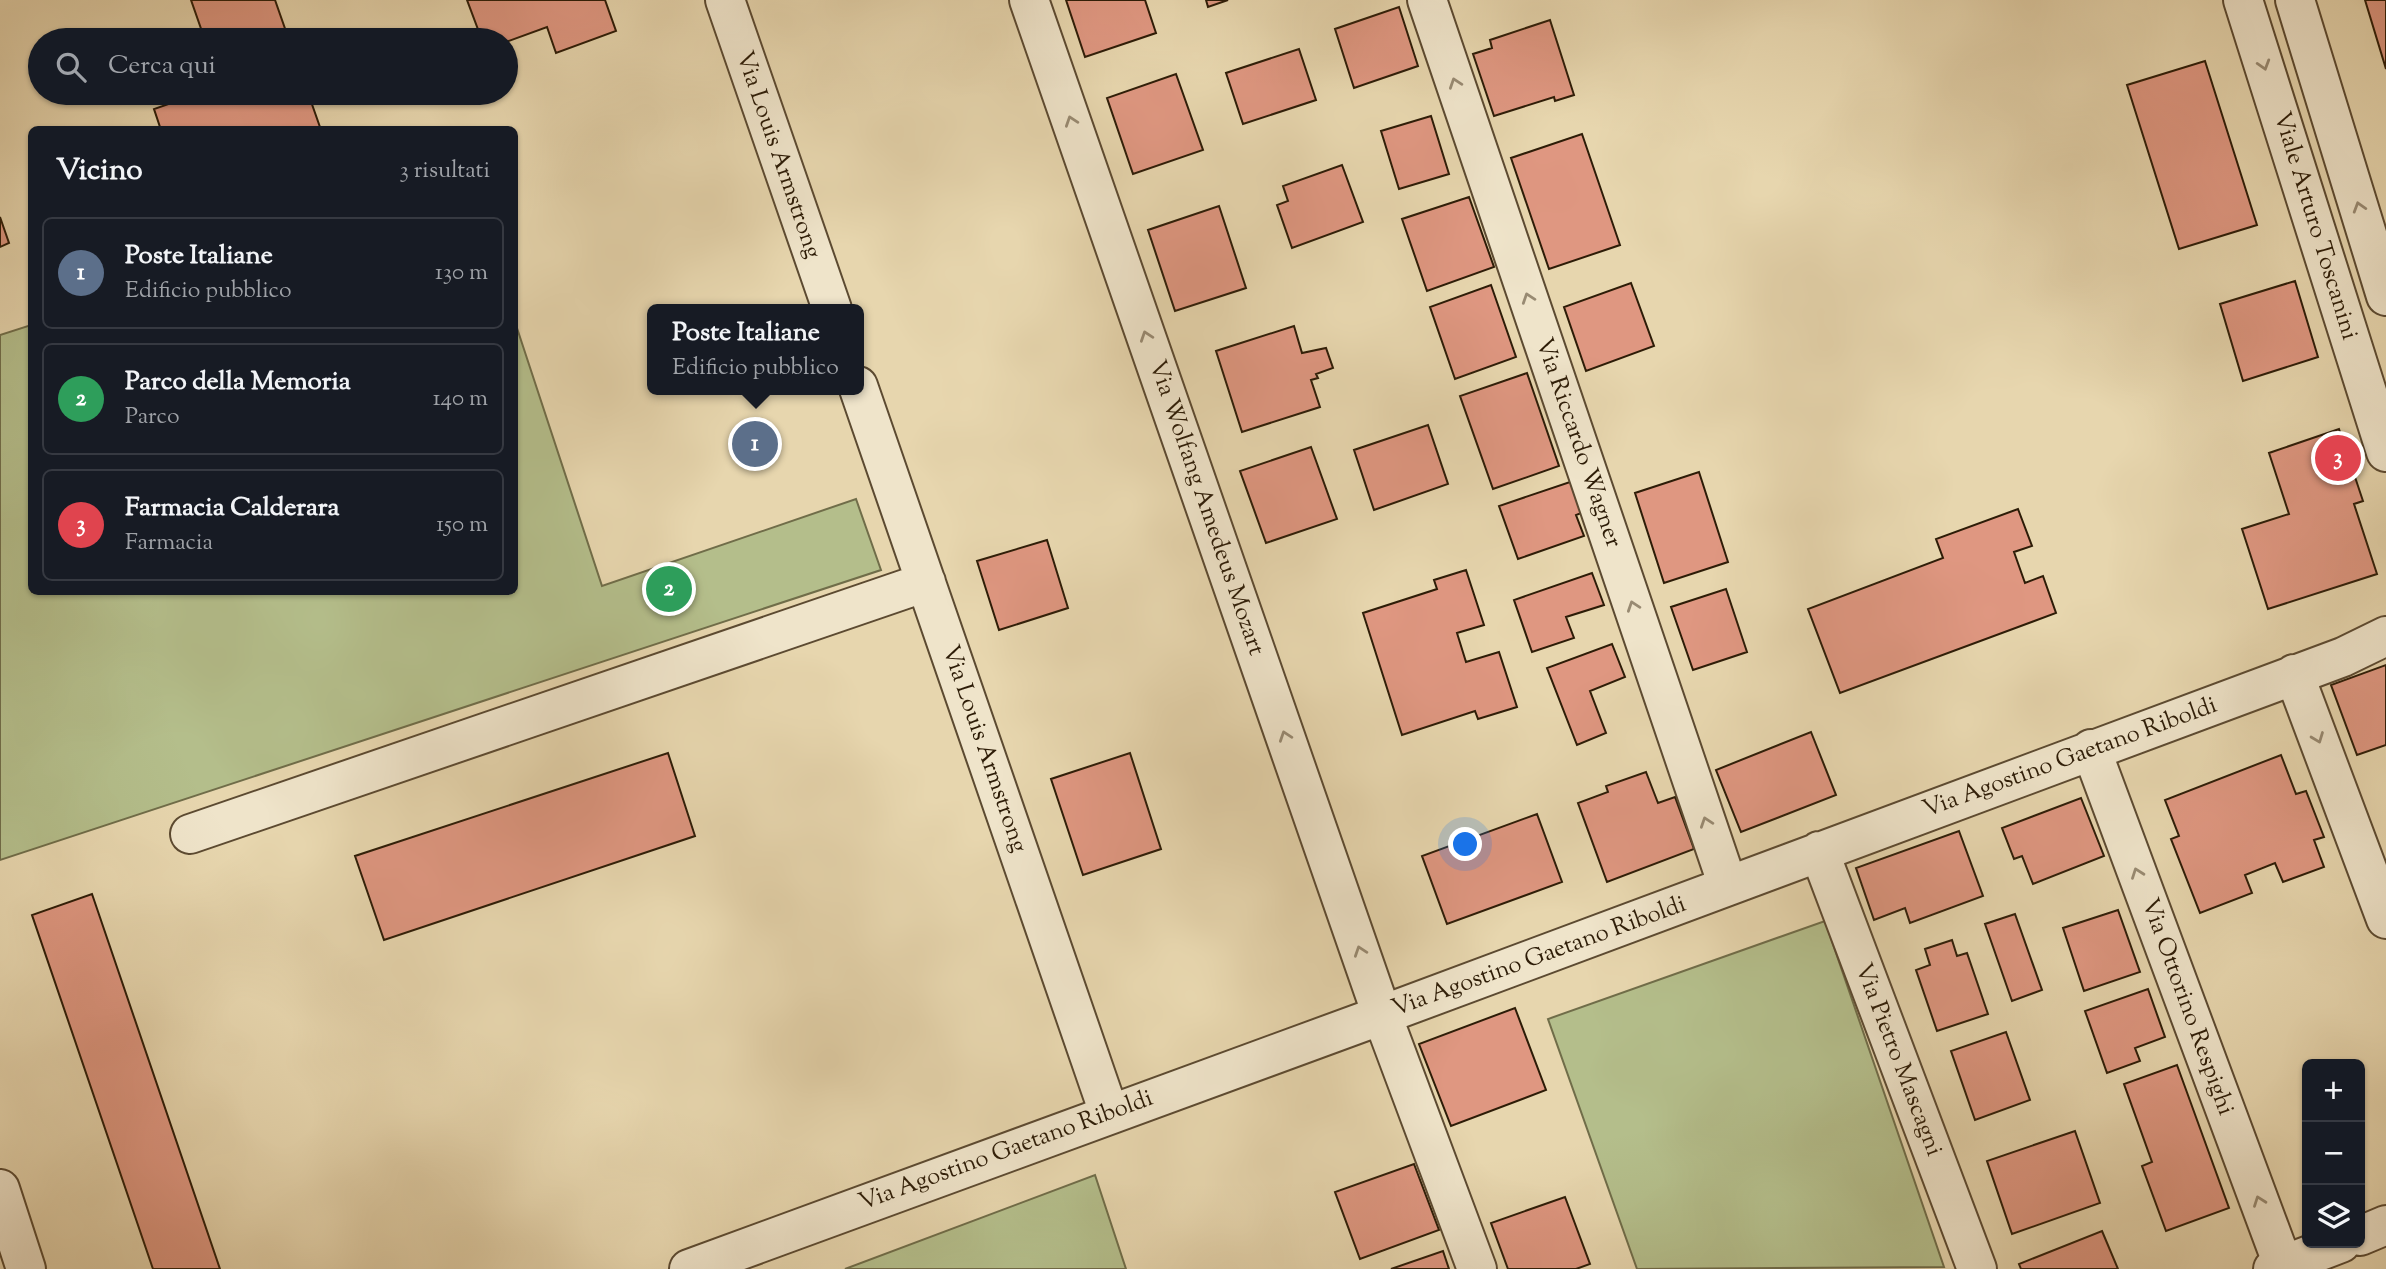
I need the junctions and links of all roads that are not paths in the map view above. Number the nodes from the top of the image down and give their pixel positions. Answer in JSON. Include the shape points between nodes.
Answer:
{"nodes":[{"id":1,"x":724,"y":0,"type":"edge"},
{"id":2,"x":1029,"y":0,"type":"edge"},
{"id":3,"x":1427,"y":0,"type":"edge"},
{"id":4,"x":2243,"y":0,"type":"edge"},
{"id":5,"x":2295,"y":0,"type":"edge"},
{"id":6,"x":2386,"y":296,"type":"edge"},
{"id":7,"x":830,"y":304,"type":"edge"},
{"id":8,"x":861,"y":395,"type":"edge"},
{"id":9,"x":2386,"y":452,"type":"edge"},
{"id":10,"x":926,"y":582,"type":"junction"},
{"id":11,"x":2386,"y":636,"type":"edge"},
{"id":12,"x":2294,"y":674,"type":"junction"},
{"id":13,"x":2091,"y":749,"type":"junction"},
{"id":14,"x":190,"y":834,"type":"dead end"},
{"id":15,"x":1819,"y":851,"type":"junction"},
{"id":16,"x":1728,"y":886,"type":"junction"},
{"id":17,"x":2386,"y":919,"type":"edge"},
{"id":18,"x":1382,"y":1016,"type":"junction"},
{"id":19,"x":1109,"y":1113,"type":"junction"},
{"id":20,"x":0,"y":1189,"type":"edge"},
{"id":21,"x":2386,"y":1225,"type":"edge"},
{"id":22,"x":2365,"y":1234,"type":"edge"},
{"id":23,"x":2328,"y":1248,"type":"edge"},
{"id":24,"x":2278,"y":1267,"type":"edge"},
{"id":25,"x":26,"y":1269,"type":"edge"},
{"id":26,"x":688,"y":1269,"type":"edge"},
{"id":27,"x":1477,"y":1269,"type":"edge"},
{"id":28,"x":1977,"y":1269,"type":"edge"}],
"edges":[{"from":1,"to":7,"type":"street","name":"Via Louis Armstrong"},
{"from":18,"to":2,"type":"street","name":"Via Wolfang Amedeus Mozart","one_way":true},
{"from":16,"to":3,"type":"street","name":"Via Riccardo Wagner","one_way":true},
{"from":4,"to":9,"type":"street","name":"Viale Arturo Toscanini","one_way":true},
{"from":6,"to":5,"type":"street","name":"Viale Arturo Toscanini","one_way":true},
{"from":8,"to":10,"type":"street","name":"Via Louis Armstrong"},
{"from":10,"to":14,"type":"street"},
{"from":10,"to":19,"type":"street","name":"Via Louis Armstrong"},
{"from":11,"to":12,"type":"street","name":"Via Agostino Gaetano Riboldi"},
{"from":12,"to":13,"type":"street","name":"Via Agostino Gaetano Riboldi"},
{"from":12,"to":17,"type":"street","one_way":true},
{"from":13,"to":15,"type":"street","name":"Via Agostino Gaetano Riboldi"},
{"from":24,"to":13,"type":"street","name":"Via Ottorino Respighi","one_way":true},
{"from":15,"to":16,"type":"street","name":"Via Agostino Gaetano Riboldi"},
{"from":15,"to":28,"type":"street","name":"Via Pietro Mascagni"},
{"from":16,"to":18,"type":"street","name":"Via Agostino Gaetano Riboldi"},
{"from":18,"to":19,"type":"street","name":"Via Agostino Gaetano Riboldi"},
{"from":18,"to":27,"type":"street","name":"Via Wolfang Amedeus Mozart"},
{"from":19,"to":26,"type":"street","name":"Via Agostino Gaetano Riboldi"},
{"from":20,"to":25,"type":"street"},
{"from":21,"to":22,"type":"street"},
{"from":23,"to":24,"type":"street"}]}
